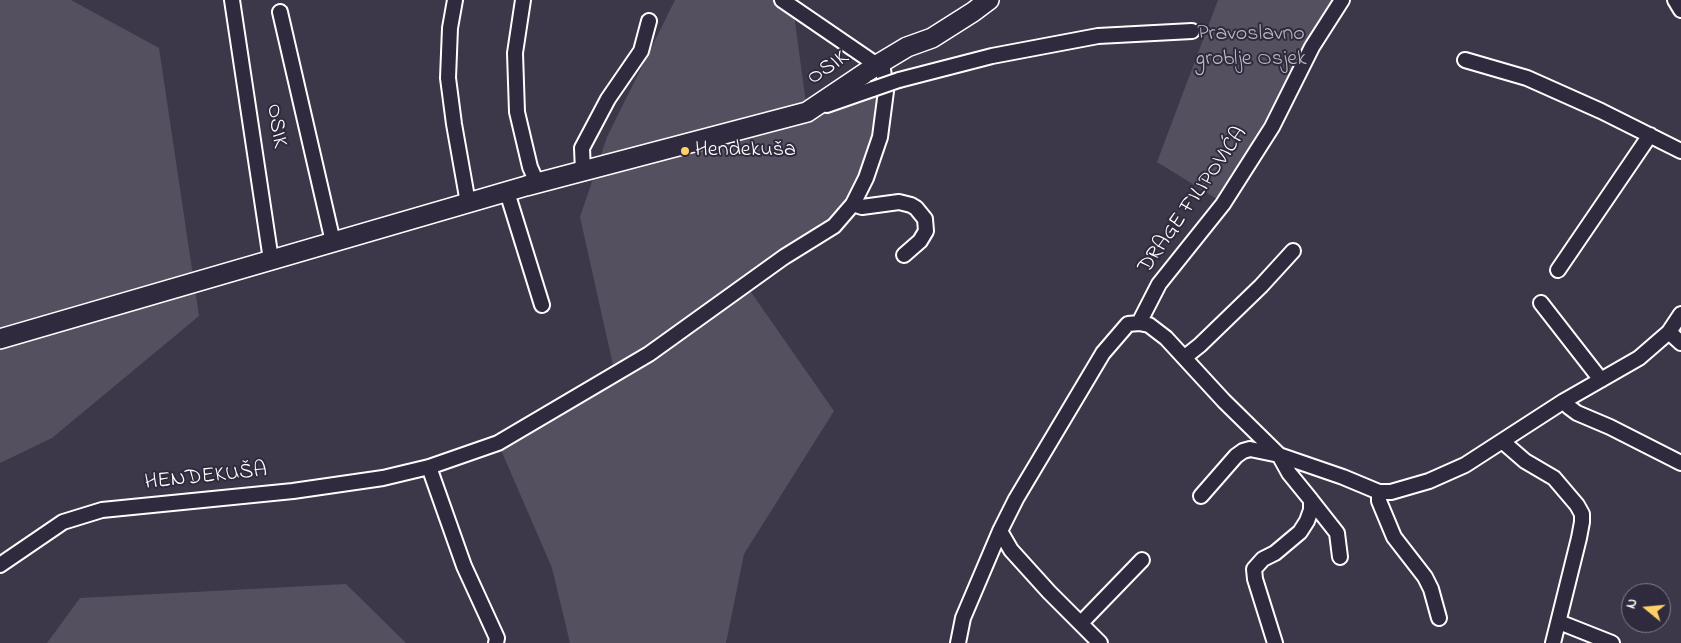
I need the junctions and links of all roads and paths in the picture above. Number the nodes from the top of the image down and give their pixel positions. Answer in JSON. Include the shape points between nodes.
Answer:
{"nodes":[{"id":1,"x":232,"y":0,"type":"edge"},
{"id":2,"x":455,"y":0,"type":"edge"},
{"id":3,"x":523,"y":0,"type":"edge"},
{"id":4,"x":782,"y":0,"type":"edge"},
{"id":5,"x":990,"y":0,"type":"edge"},
{"id":6,"x":1342,"y":0,"type":"edge"},
{"id":7,"x":1675,"y":0,"type":"edge"},
{"id":8,"x":1681,"y":10,"type":"edge"},
{"id":9,"x":280,"y":12,"type":"dead end"},
{"id":10,"x":649,"y":20,"type":"dead end"},
{"id":11,"x":1192,"y":32,"type":"dead end"},
{"id":12,"x":1465,"y":60,"type":"dead end"},
{"id":13,"x":880,"y":63,"type":"junction"},
{"id":14,"x":807,"y":112,"type":"junction"},
{"id":15,"x":1650,"y":135,"type":"junction"},
{"id":16,"x":1681,"y":151,"type":"edge"},
{"id":17,"x":583,"y":171,"type":"junction"},
{"id":18,"x":537,"y":184,"type":"junction"},
{"id":19,"x":507,"y":192,"type":"junction"},
{"id":20,"x":468,"y":203,"type":"junction"},
{"id":21,"x":853,"y":204,"type":"junction"},
{"id":22,"x":333,"y":242,"type":"junction"},
{"id":23,"x":1293,"y":252,"type":"dead end"},
{"id":24,"x":904,"y":254,"type":"dead end"},
{"id":25,"x":271,"y":260,"type":"junction"},
{"id":26,"x":1558,"y":270,"type":"dead end"},
{"id":27,"x":1541,"y":303,"type":"dead end"},
{"id":28,"x":542,"y":306,"type":"dead end"},
{"id":29,"x":1681,"y":314,"type":"edge"},
{"id":30,"x":1139,"y":323,"type":"junction"},
{"id":31,"x":1669,"y":332,"type":"junction"},
{"id":32,"x":0,"y":339,"type":"edge"},
{"id":33,"x":1681,"y":343,"type":"edge"},
{"id":34,"x":1185,"y":357,"type":"junction"},
{"id":35,"x":1601,"y":380,"type":"junction"},
{"id":36,"x":1564,"y":401,"type":"junction"},
{"id":37,"x":1502,"y":441,"type":"junction"},
{"id":38,"x":1279,"y":455,"type":"junction"},
{"id":39,"x":1681,"y":463,"type":"edge"},
{"id":40,"x":429,"y":467,"type":"junction"},
{"id":41,"x":1379,"y":492,"type":"junction"},
{"id":42,"x":1201,"y":496,"type":"dead end"},
{"id":43,"x":1311,"y":500,"type":"junction"},
{"id":44,"x":1000,"y":531,"type":"junction"},
{"id":45,"x":1340,"y":557,"type":"dead end"},
{"id":46,"x":1142,"y":560,"type":"dead end"},
{"id":47,"x":0,"y":565,"type":"edge"},
{"id":48,"x":1439,"y":618,"type":"dead end"},
{"id":49,"x":1559,"y":622,"type":"junction"},
{"id":50,"x":1081,"y":623,"type":"junction"},
{"id":51,"x":496,"y":643,"type":"edge"},
{"id":52,"x":958,"y":643,"type":"edge"},
{"id":53,"x":1100,"y":643,"type":"edge"},
{"id":54,"x":1275,"y":643,"type":"edge"},
{"id":55,"x":1553,"y":643,"type":"edge"},
{"id":56,"x":1612,"y":643,"type":"edge"}],
"edges":[{"from":1,"to":25,"type":"street","name":"OSIK"},
{"from":2,"to":20,"type":"street","via":[[448,78]]},
{"from":3,"to":18,"type":"street","via":[[515,53],[517,112]]},
{"from":4,"to":13,"type":"street","name":"OSIK"},
{"from":5,"to":13,"type":"main road","name":"OSIK","via":[[932,38],[907,47]]},
{"from":6,"to":30,"type":"street","name":"DRAGE FILIPOVIĆA","via":[[1312,47],[1272,127],[1223,204],[1159,284]]},
{"from":7,"to":8,"type":"street"},
{"from":9,"to":22,"type":"street","name":"OSIK"},
{"from":10,"to":17,"type":"street","via":[[641,51],[608,99],[582,148]]},
{"from":11,"to":14,"type":"street","bridge":true,"via":[[1098,36],[992,56],[899,80]]},
{"from":12,"to":15,"type":"street","via":[[1528,78]]},
{"from":13,"to":14,"type":"main road","name":"OSIK"},
{"from":13,"to":21,"type":"street","name":"HENDEKUŠA","via":[[886,91],[880,137]]},
{"from":14,"to":17,"type":"main road","name":"OSIK"},
{"from":15,"to":16,"type":"street"},
{"from":15,"to":26,"type":"street"},
{"from":17,"to":18,"type":"main road","name":"OSIK"},
{"from":18,"to":19,"type":"main road","name":"OSIK"},
{"from":19,"to":20,"type":"main road","name":"OSIK"},
{"from":19,"to":28,"type":"street"},
{"from":20,"to":22,"type":"main road","name":"OSIK"},
{"from":21,"to":24,"type":"street","via":[[862,207],[900,202],[916,208],[925,219],[926,231],[920,241]]},
{"from":21,"to":40,"type":"street","name":"HENDEKUŠA","via":[[834,226],[784,257],[649,354],[498,443]]},
{"from":22,"to":25,"type":"main road","name":"OSIK"},
{"from":23,"to":34,"type":"street"},
{"from":25,"to":32,"type":"main road","name":"OSIK"},
{"from":27,"to":35,"type":"street"},
{"from":29,"to":31,"type":"street"},
{"from":30,"to":34,"type":"street","via":[[1149,325]]},
{"from":30,"to":44,"type":"street","via":[[1128,324],[1103,353],[1034,467]]},
{"from":31,"to":33,"type":"street"},
{"from":31,"to":35,"type":"street","via":[[1639,358]]},
{"from":34,"to":38,"type":"street"},
{"from":35,"to":36,"type":"street"},
{"from":36,"to":37,"type":"street"},
{"from":36,"to":39,"type":"street","via":[[1577,413]]},
{"from":37,"to":41,"type":"street","via":[[1465,465],[1429,481],[1391,492]]},
{"from":37,"to":49,"type":"street","via":[[1525,461],[1554,478],[1582,514]]},
{"from":38,"to":41,"type":"street"},
{"from":38,"to":42,"type":"street","via":[[1250,449],[1243,451]]},
{"from":38,"to":43,"type":"street"},
{"from":40,"to":47,"type":"street","name":"HENDEKUŠA","via":[[383,478],[293,491],[102,510],[63,522]]},
{"from":40,"to":51,"type":"street","via":[[464,566]]},
{"from":41,"to":48,"type":"street","via":[[1379,501],[1394,537],[1431,589]]},
{"from":43,"to":45,"type":"street","via":[[1337,533]]},
{"from":43,"to":54,"type":"street","via":[[1311,510],[1300,532],[1254,569]]},
{"from":44,"to":50,"type":"street","via":[[1011,550]]},
{"from":44,"to":52,"type":"street","via":[[963,618]]},
{"from":46,"to":50,"type":"street"},
{"from":49,"to":55,"type":"street"},
{"from":49,"to":56,"type":"street"},
{"from":50,"to":53,"type":"street"}]}
